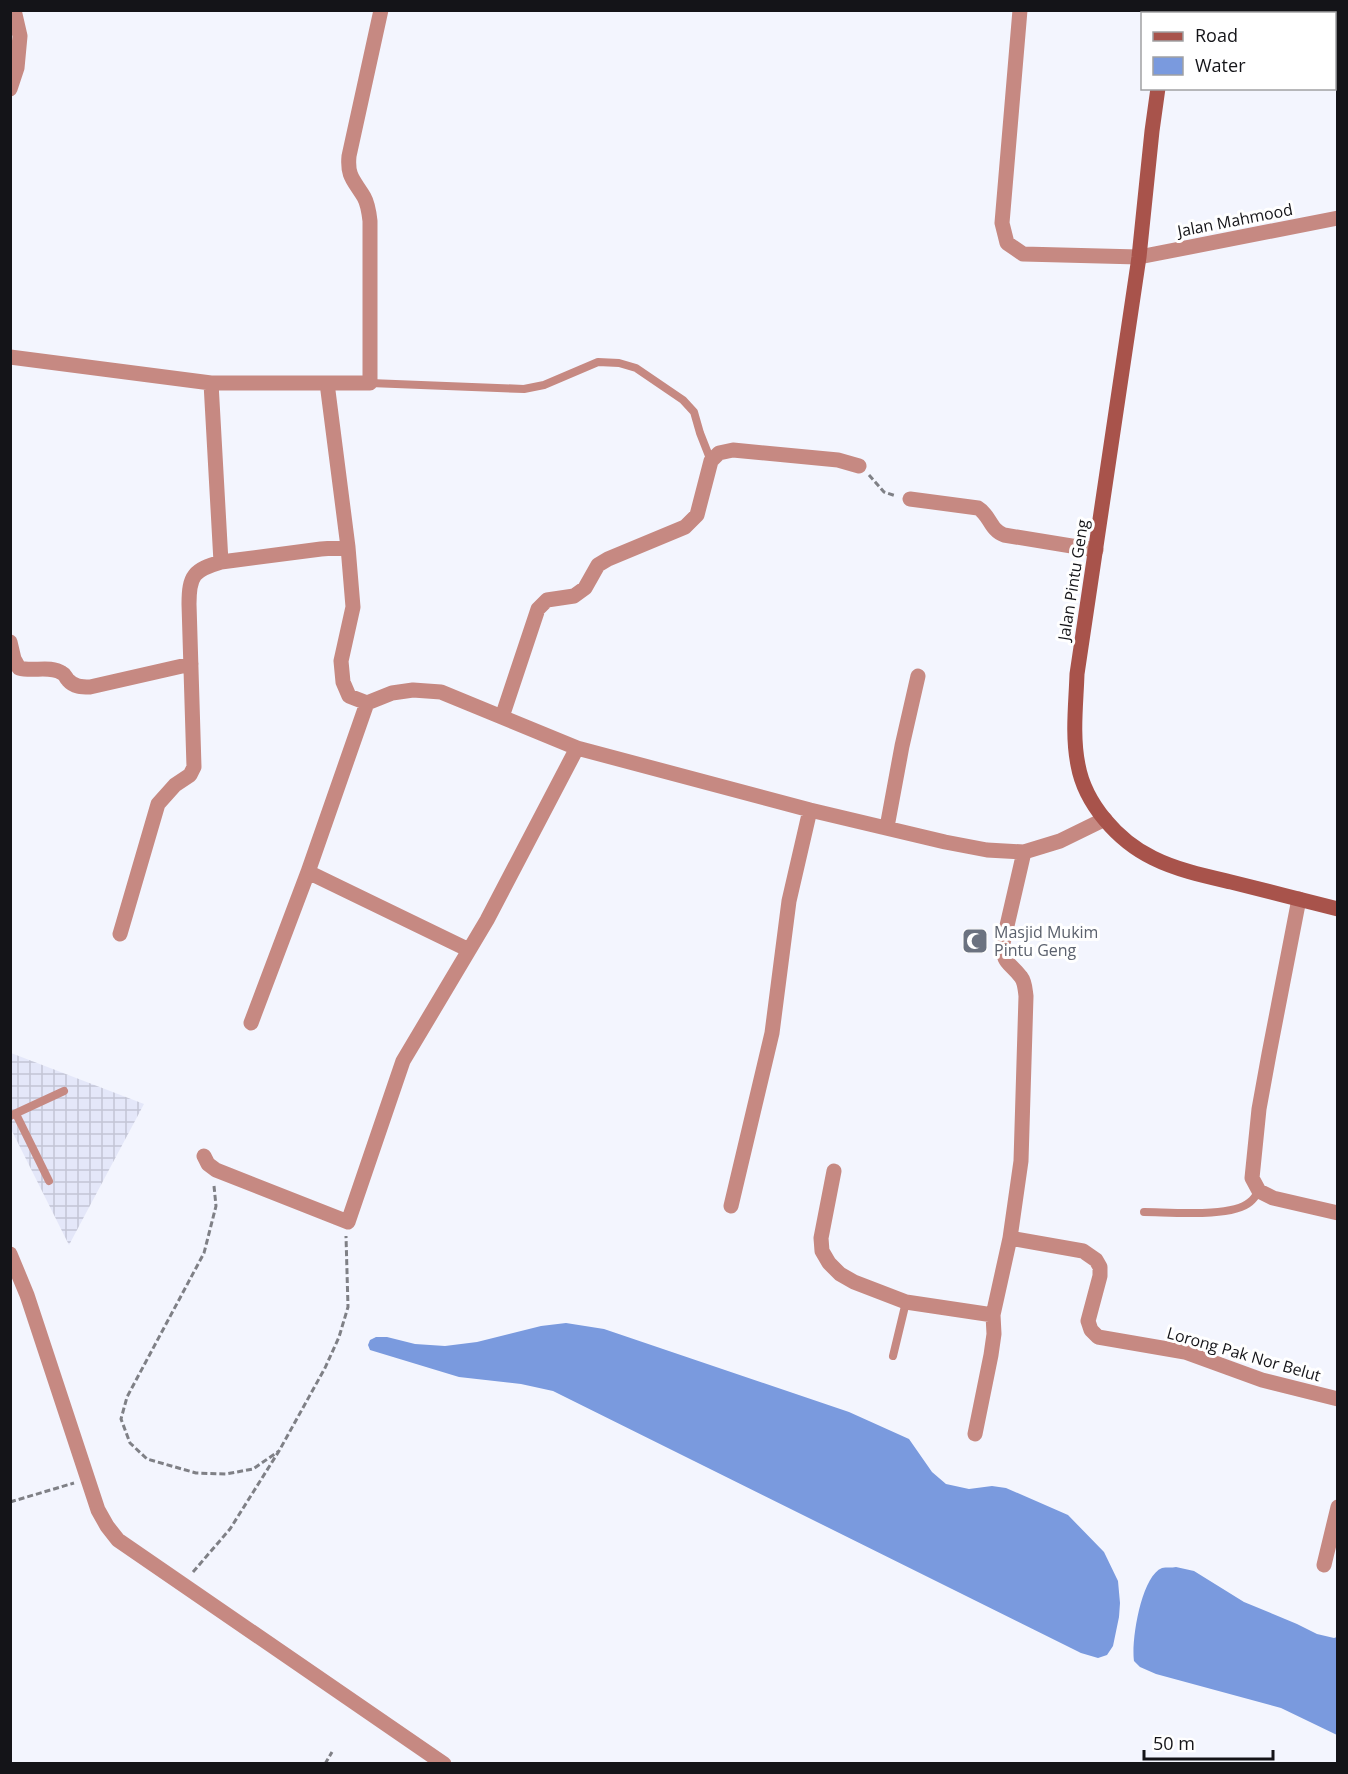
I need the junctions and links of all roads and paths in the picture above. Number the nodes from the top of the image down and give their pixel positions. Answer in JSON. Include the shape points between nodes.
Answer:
{"nodes":[{"id":1,"x":14,"y":10,"type":"edge"},
{"id":2,"x":381,"y":10,"type":"edge"},
{"id":3,"x":1020,"y":10,"type":"edge"},
{"id":4,"x":10,"y":89,"type":"edge"},
{"id":5,"x":1158,"y":90,"type":"edge"},
{"id":6,"x":1338,"y":218,"type":"edge"},
{"id":7,"x":1139,"y":257,"type":"junction"},
{"id":8,"x":10,"y":357,"type":"edge"},
{"id":9,"x":211,"y":383,"type":"junction"},
{"id":10,"x":327,"y":383,"type":"junction"},
{"id":11,"x":370,"y":383,"type":"junction"},
{"id":12,"x":711,"y":461,"type":"junction"},
{"id":13,"x":859,"y":466,"type":"joint"},
{"id":14,"x":910,"y":499,"type":"joint"},
{"id":15,"x":348,"y":547,"type":"junction"},
{"id":16,"x":1096,"y":550,"type":"junction"},
{"id":17,"x":221,"y":562,"type":"junction"},
{"id":18,"x":10,"y":642,"type":"edge"},
{"id":19,"x":191,"y":664,"type":"junction"},
{"id":20,"x":918,"y":676,"type":"dead end"},
{"id":21,"x":367,"y":702,"type":"junction"},
{"id":22,"x":502,"y":717,"type":"junction"},
{"id":23,"x":576,"y":748,"type":"junction"},
{"id":24,"x":810,"y":810,"type":"junction"},
{"id":25,"x":1105,"y":819,"type":"junction"},
{"id":26,"x":887,"y":828,"type":"junction"},
{"id":27,"x":1024,"y":852,"type":"junction"},
{"id":28,"x":308,"y":872,"type":"junction"},
{"id":29,"x":1299,"y":899,"type":"junction"},
{"id":30,"x":1338,"y":909,"type":"edge"},
{"id":31,"x":120,"y":934,"type":"dead end"},
{"id":32,"x":469,"y":950,"type":"junction"},
{"id":33,"x":251,"y":1023,"type":"dead end"},
{"id":34,"x":64,"y":1091,"type":"dead end"},
{"id":35,"x":13,"y":1115,"type":"edge"},
{"id":36,"x":206,"y":1160,"type":"joint"},
{"id":37,"x":834,"y":1171,"type":"dead end"},
{"id":38,"x":49,"y":1181,"type":"dead end"},
{"id":39,"x":1259,"y":1191,"type":"junction"},
{"id":40,"x":731,"y":1206,"type":"dead end"},
{"id":41,"x":1144,"y":1212,"type":"dead end"},
{"id":42,"x":1338,"y":1213,"type":"edge"},
{"id":43,"x":348,"y":1222,"type":"junction"},
{"id":44,"x":1010,"y":1238,"type":"junction"},
{"id":45,"x":10,"y":1254,"type":"edge"},
{"id":46,"x":906,"y":1302,"type":"junction"},
{"id":47,"x":993,"y":1315,"type":"junction"},
{"id":48,"x":893,"y":1356,"type":"dead end"},
{"id":49,"x":1338,"y":1399,"type":"edge"},
{"id":50,"x":975,"y":1434,"type":"dead end"},
{"id":51,"x":279,"y":1451,"type":"junction"},
{"id":52,"x":87,"y":1479,"type":"junction"},
{"id":53,"x":10,"y":1502,"type":"edge"},
{"id":54,"x":1338,"y":1507,"type":"edge"},
{"id":55,"x":1323,"y":1565,"type":"dead end"},
{"id":56,"x":182,"y":1584,"type":"junction"},
{"id":57,"x":332,"y":1752,"type":"dead end"},
{"id":58,"x":325,"y":1764,"type":"edge"},
{"id":59,"x":444,"y":1764,"type":"edge"}],
"edges":[{"from":1,"to":4,"type":"street","via":[[20,36]]},
{"from":2,"to":11,"type":"street","via":[[348,168],[369,208]]},
{"from":3,"to":7,"type":"street","name":"Jalan Mahmood","via":[[1002,223],[1007,243],[1023,254]]},
{"from":5,"to":7,"type":"main road","name":"Jalan Pintu Geng"},
{"from":6,"to":7,"type":"street","name":"Jalan Mahmood"},
{"from":7,"to":16,"type":"main road","name":"Jalan Pintu Geng"},
{"from":8,"to":9,"type":"street"},
{"from":9,"to":10,"type":"street"},
{"from":9,"to":17,"type":"street"},
{"from":10,"to":11,"type":"street"},
{"from":10,"to":15,"type":"street"},
{"from":11,"to":12,"type":"lane","via":[[524,389],[544,385],[598,362],[619,363],[636,368],[683,400],[694,412]]},
{"from":12,"to":13,"type":"street","via":[[719,453],[733,450],[838,460]]},
{"from":12,"to":22,"type":"street","via":[[697,515],[685,527],[608,559],[598,565],[585,588],[574,596],[547,600],[538,609]]},
{"from":13,"to":14,"type":"path","via":[[888,494]]},
{"from":14,"to":16,"type":"street","via":[[978,508],[993,528],[1004,535]]},
{"from":15,"to":17,"type":"street"},
{"from":15,"to":21,"type":"street","via":[[353,607],[342,682],[349,696]]},
{"from":16,"to":25,"type":"main road","name":"Jalan Pintu Geng","via":[[1077,674],[1075,735],[1078,767],[1089,795]]},
{"from":17,"to":19,"type":"street","via":[[201,568],[190,584]]},
{"from":18,"to":19,"type":"street","via":[[19,668],[52,669],[79,687]]},
{"from":19,"to":31,"type":"street","via":[[194,767],[158,804]]},
{"from":20,"to":26,"type":"street"},
{"from":21,"to":22,"type":"street","via":[[413,690],[441,693]]},
{"from":21,"to":28,"type":"street"},
{"from":22,"to":23,"type":"street"},
{"from":23,"to":24,"type":"street"},
{"from":23,"to":32,"type":"street"},
{"from":24,"to":26,"type":"street"},
{"from":24,"to":40,"type":"street","via":[[789,901],[772,1033]]},
{"from":25,"to":27,"type":"street","via":[[1060,841]]},
{"from":25,"to":29,"type":"main road","name":"Jalan Pintu Geng","via":[[1124,839],[1152,858]]},
{"from":26,"to":27,"type":"street","via":[[987,850]]},
{"from":27,"to":44,"type":"street","via":[[1003,943],[1007,964],[1022,977],[1026,996],[1021,1161]]},
{"from":28,"to":32,"type":"street"},
{"from":28,"to":33,"type":"street"},
{"from":29,"to":30,"type":"main road","name":"Jalan Pintu Geng"},
{"from":29,"to":39,"type":"street","via":[[1259,1109],[1252,1178]]},
{"from":32,"to":43,"type":"street","via":[[403,1061]]},
{"from":34,"to":35,"type":"lane"},
{"from":35,"to":38,"type":"lane"},
{"from":36,"to":43,"type":"street","via":[[216,1170]]},
{"from":36,"to":51,"type":"path","via":[[216,1202],[204,1254],[127,1397],[121,1419],[129,1443],[147,1459],[196,1473],[226,1474],[253,1469]]},
{"from":37,"to":46,"type":"street","via":[[822,1251],[840,1274]]},
{"from":39,"to":41,"type":"lane","via":[[1250,1203],[1235,1210]]},
{"from":39,"to":42,"type":"street"},
{"from":43,"to":51,"type":"path","via":[[348,1307],[326,1368]]},
{"from":44,"to":47,"type":"street"},
{"from":44,"to":49,"type":"street","name":"Lorong Pak Nor Belut","via":[[1083,1251],[1096,1260],[1100,1276],[1088,1321],[1098,1337],[1185,1352],[1262,1380]]},
{"from":45,"to":52,"type":"street"},
{"from":46,"to":47,"type":"street"},
{"from":46,"to":48,"type":"lane"},
{"from":47,"to":50,"type":"street","via":[[991,1355]]},
{"from":51,"to":56,"type":"path","via":[[230,1529]]},
{"from":52,"to":53,"type":"path"},
{"from":52,"to":56,"type":"street","via":[[98,1510],[118,1540]]},
{"from":54,"to":55,"type":"street"},
{"from":56,"to":59,"type":"street"},
{"from":57,"to":58,"type":"path"}]}
